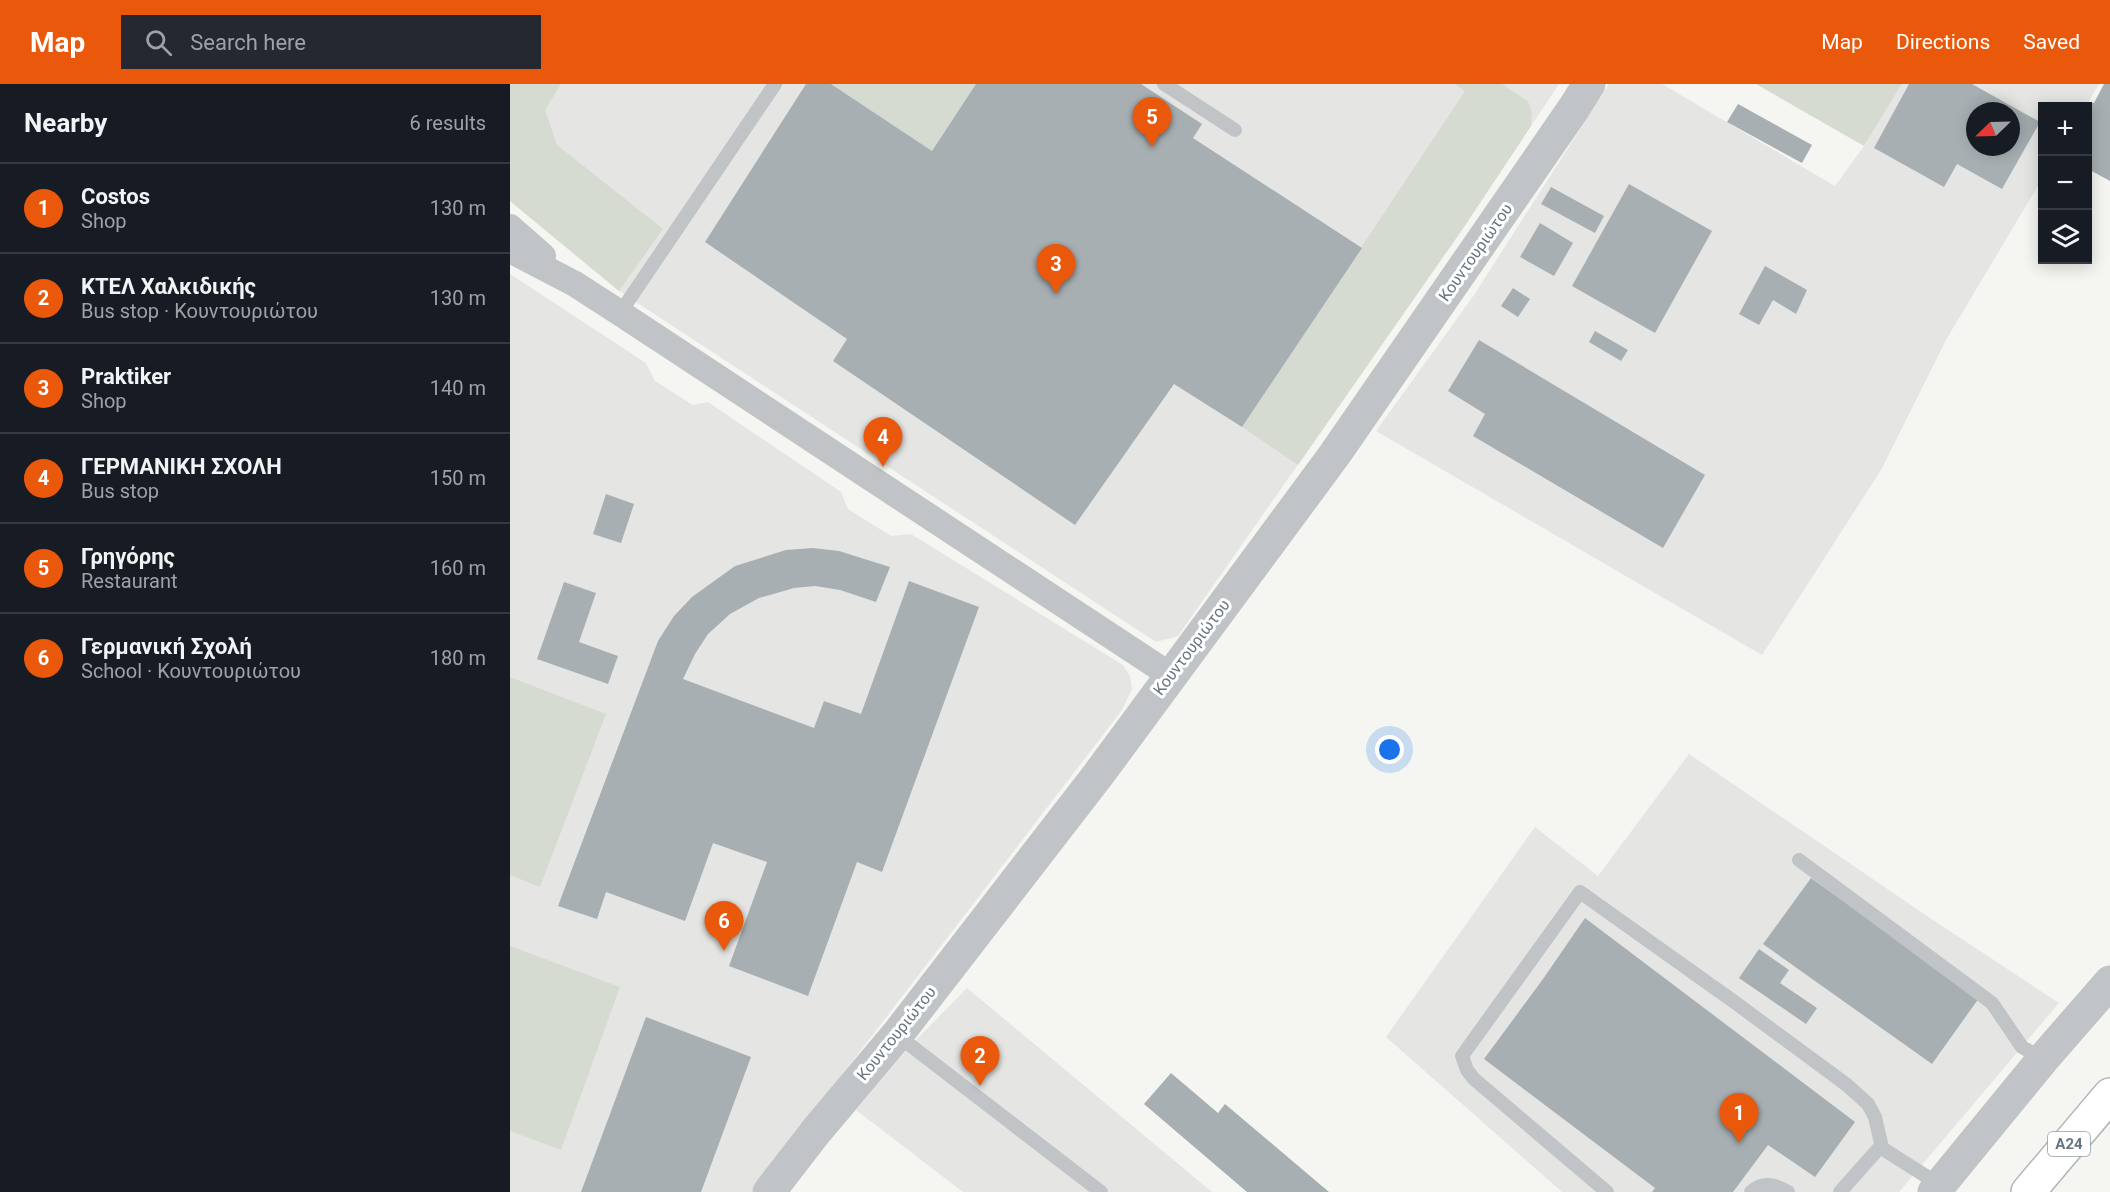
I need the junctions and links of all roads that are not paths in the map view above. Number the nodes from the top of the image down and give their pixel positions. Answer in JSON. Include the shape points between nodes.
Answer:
{"nodes":[{"id":1,"x":774,"y":84,"type":"edge"},
{"id":2,"x":1164,"y":84,"type":"edge"},
{"id":3,"x":1589,"y":84,"type":"edge"},
{"id":4,"x":1235,"y":130,"type":"dead end"},
{"id":5,"x":510,"y":227,"type":"edge"},
{"id":6,"x":510,"y":250,"type":"edge"},
{"id":7,"x":575,"y":284,"type":"junction"},
{"id":8,"x":620,"y":313,"type":"junction"},
{"id":9,"x":1170,"y":675,"type":"junction"},
{"id":10,"x":1799,"y":860,"type":"dead end"},
{"id":11,"x":2110,"y":982,"type":"edge"},
{"id":12,"x":897,"y":1035,"type":"junction"},
{"id":13,"x":2043,"y":1059,"type":"junction"},
{"id":14,"x":2110,"y":1095,"type":"edge"},
{"id":15,"x":1880,"y":1147,"type":"junction"},
{"id":16,"x":1937,"y":1188,"type":"edge"},
{"id":17,"x":769,"y":1192,"type":"edge"},
{"id":18,"x":1101,"y":1192,"type":"edge"},
{"id":19,"x":1607,"y":1192,"type":"edge"},
{"id":20,"x":1751,"y":1192,"type":"edge"},
{"id":21,"x":1788,"y":1192,"type":"edge"},
{"id":22,"x":1840,"y":1192,"type":"edge"},
{"id":23,"x":2028,"y":1192,"type":"edge"}],
"edges":[{"from":1,"to":8,"type":"lane"},
{"from":2,"to":4,"type":"lane"},
{"from":3,"to":9,"type":"street","name":"Κουντουριώτου","via":[[1335,454]]},
{"from":5,"to":7,"type":"street"},
{"from":6,"to":7,"type":"street"},
{"from":7,"to":8,"type":"street"},
{"from":8,"to":9,"type":"street"},
{"from":9,"to":12,"type":"street","name":"Κουντουριώτου"},
{"from":10,"to":13,"type":"lane","via":[[1992,1003],[2022,1047]]},
{"from":11,"to":13,"type":"street"},
{"from":12,"to":17,"type":"street","name":"Κουντουριώτου"},
{"from":12,"to":18,"type":"lane"},
{"from":13,"to":16,"type":"street"},
{"from":14,"to":23,"type":"highway","number":"Α24"},
{"from":15,"to":16,"type":"lane"},
{"from":15,"to":19,"type":"lane","via":[[1868,1104],[1846,1085],[1580,892],[1462,1056],[1474,1080]]},
{"from":15,"to":22,"type":"lane"},
{"from":20,"to":21,"type":"lane","via":[[1771,1184]]}]}
